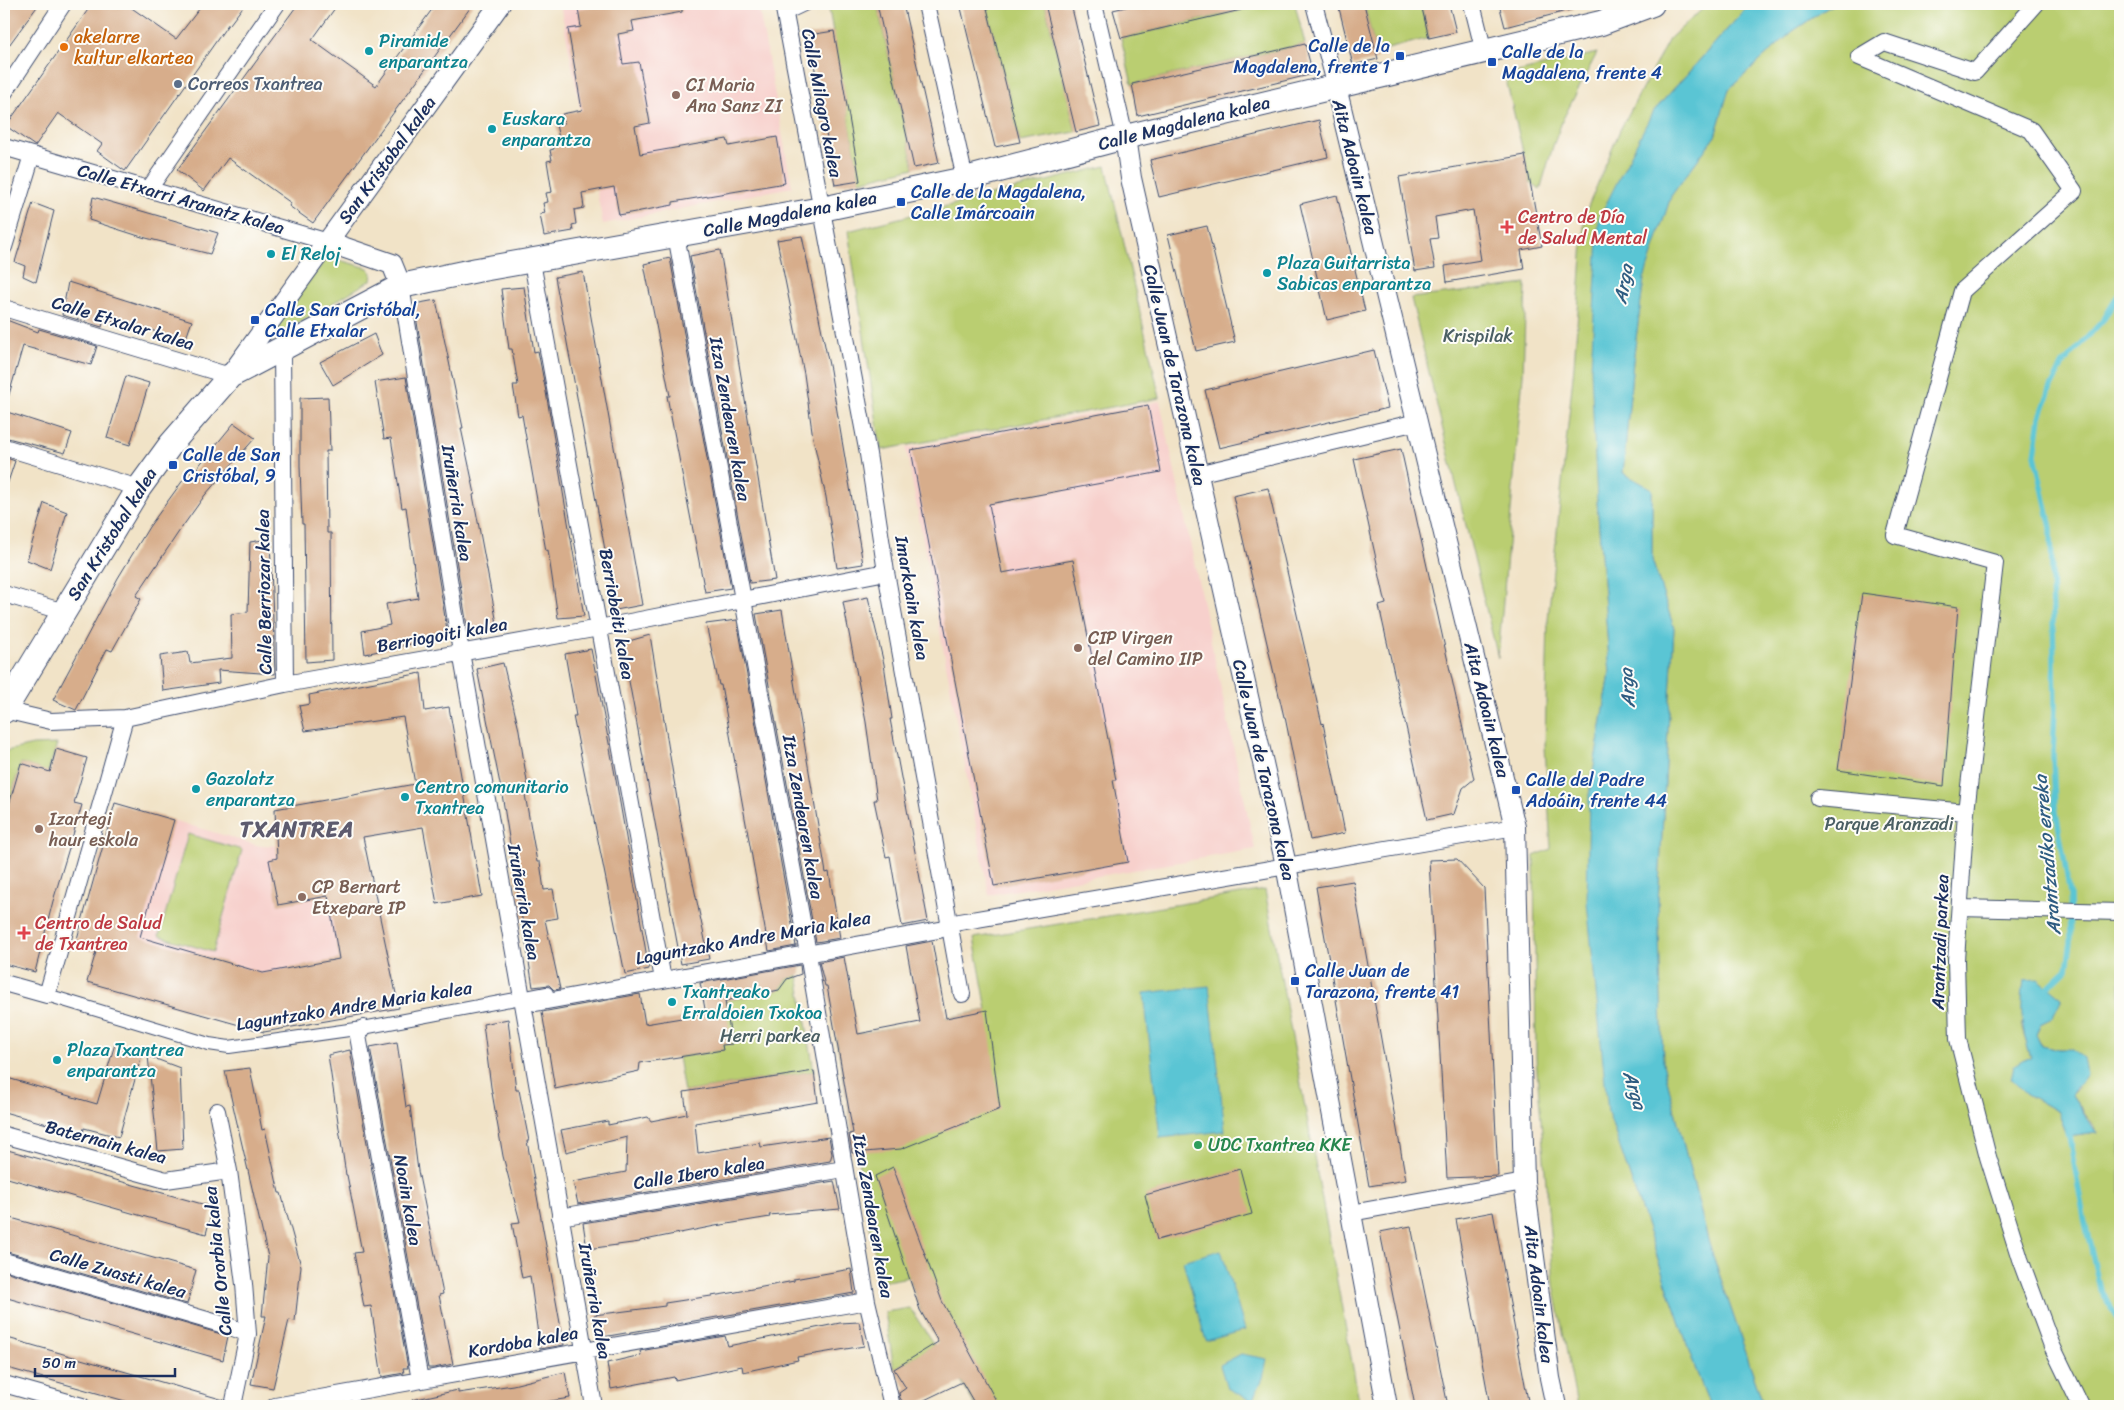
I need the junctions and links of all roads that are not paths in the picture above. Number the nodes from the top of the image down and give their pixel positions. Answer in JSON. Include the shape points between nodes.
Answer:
{"nodes":[{"id":1,"x":63,"y":4,"type":"edge"},
{"id":2,"x":277,"y":4,"type":"edge"},
{"id":3,"x":500,"y":4,"type":"edge"},
{"id":4,"x":806,"y":4,"type":"edge"},
{"id":5,"x":926,"y":4,"type":"edge"},
{"id":6,"x":1094,"y":4,"type":"edge"},
{"id":7,"x":1314,"y":4,"type":"edge"},
{"id":8,"x":1472,"y":4,"type":"edge"},
{"id":9,"x":1652,"y":4,"type":"edge"},
{"id":10,"x":2036,"y":4,"type":"edge"},
{"id":11,"x":1629,"y":8,"type":"edge"},
{"id":12,"x":784,"y":9,"type":"edge"},
{"id":13,"x":1484,"y":52,"type":"junction"},
{"id":14,"x":1336,"y":87,"type":"junction"},
{"id":15,"x":4,"y":93,"type":"edge"},
{"id":16,"x":1125,"y":137,"type":"junction"},
{"id":17,"x":4,"y":147,"type":"edge"},
{"id":18,"x":32,"y":155,"type":"junction"},
{"id":19,"x":965,"y":179,"type":"junction"},
{"id":20,"x":149,"y":190,"type":"junction"},
{"id":21,"x":822,"y":209,"type":"junction"},
{"id":22,"x":676,"y":235,"type":"junction"},
{"id":23,"x":328,"y":242,"type":"junction"},
{"id":24,"x":4,"y":247,"type":"edge"},
{"id":25,"x":532,"y":262,"type":"junction"},
{"id":26,"x":401,"y":286,"type":"junction"},
{"id":27,"x":4,"y":308,"type":"edge"},
{"id":28,"x":282,"y":349,"type":"junction"},
{"id":29,"x":230,"y":376,"type":"junction"},
{"id":30,"x":1417,"y":422,"type":"junction"},
{"id":31,"x":4,"y":447,"type":"edge"},
{"id":32,"x":1197,"y":474,"type":"junction"},
{"id":33,"x":138,"y":488,"type":"junction"},
{"id":34,"x":886,"y":572,"type":"junction"},
{"id":35,"x":4,"y":594,"type":"edge"},
{"id":36,"x":743,"y":600,"type":"junction"},
{"id":37,"x":64,"y":612,"type":"junction"},
{"id":38,"x":599,"y":628,"type":"junction"},
{"id":39,"x":461,"y":652,"type":"junction"},
{"id":40,"x":285,"y":684,"type":"junction"},
{"id":41,"x":4,"y":711,"type":"edge"},
{"id":42,"x":125,"y":718,"type":"junction"},
{"id":43,"x":1818,"y":798,"type":"dead end"},
{"id":44,"x":1966,"y":812,"type":"junction"},
{"id":45,"x":1515,"y":827,"type":"junction"},
{"id":46,"x":1286,"y":865,"type":"junction"},
{"id":47,"x":1960,"y":908,"type":"junction"},
{"id":48,"x":2120,"y":912,"type":"edge"},
{"id":49,"x":944,"y":927,"type":"junction"},
{"id":50,"x":808,"y":951,"type":"junction"},
{"id":51,"x":662,"y":974,"type":"junction"},
{"id":52,"x":4,"y":983,"type":"edge"},
{"id":53,"x":962,"y":994,"type":"dead end"},
{"id":54,"x":47,"y":995,"type":"junction"},
{"id":55,"x":528,"y":1000,"type":"junction"},
{"id":56,"x":363,"y":1028,"type":"junction"},
{"id":57,"x":217,"y":1111,"type":"dead end"},
{"id":58,"x":4,"y":1135,"type":"edge"},
{"id":59,"x":844,"y":1169,"type":"junction"},
{"id":60,"x":229,"y":1171,"type":"junction"},
{"id":61,"x":1524,"y":1182,"type":"junction"},
{"id":62,"x":1351,"y":1213,"type":"junction"},
{"id":63,"x":560,"y":1216,"type":"junction"},
{"id":64,"x":4,"y":1261,"type":"edge"},
{"id":65,"x":867,"y":1301,"type":"junction"},
{"id":66,"x":248,"y":1334,"type":"junction"},
{"id":67,"x":583,"y":1352,"type":"junction"},
{"id":68,"x":420,"y":1380,"type":"junction"},
{"id":69,"x":4,"y":1384,"type":"edge"},
{"id":70,"x":82,"y":1406,"type":"edge"},
{"id":71,"x":233,"y":1406,"type":"edge"},
{"id":72,"x":275,"y":1406,"type":"edge"},
{"id":73,"x":594,"y":1406,"type":"edge"},
{"id":74,"x":892,"y":1406,"type":"edge"},
{"id":75,"x":1387,"y":1406,"type":"edge"},
{"id":76,"x":1556,"y":1406,"type":"edge"},
{"id":77,"x":2081,"y":1406,"type":"edge"}],
"edges":[{"from":1,"to":15,"type":"street"},
{"from":2,"to":20,"type":"street"},
{"from":3,"to":23,"type":"street","name":"San Kristobal kalea"},
{"from":4,"to":12,"type":"street"},
{"from":5,"to":19,"type":"street"},
{"from":6,"to":16,"type":"street"},
{"from":7,"to":14,"type":"street"},
{"from":8,"to":13,"type":"street"},
{"from":9,"to":11,"type":"main road","name":"Calle Magdalena kalea"},
{"from":10,"to":44,"type":"street","name":"Arantzadi parkea","via":[[1975,72],[1884,42],[1859,57],[2030,130],[2074,191],[1962,292],[1895,535],[1996,563]]},
{"from":11,"to":13,"type":"main road","name":"Calle Magdalena kalea","via":[[1601,23]]},
{"from":12,"to":21,"type":"street","name":"Calle Milagro kalea"},
{"from":13,"to":14,"type":"main road","name":"Calle Magdalena kalea"},
{"from":14,"to":16,"type":"main road","name":"Calle Magdalena kalea"},
{"from":14,"to":30,"type":"street","name":"Aita Adoain kalea"},
{"from":16,"to":19,"type":"main road","name":"Calle Magdalena kalea"},
{"from":16,"to":32,"type":"street","name":"Calle Juan de Tarazona kalea","via":[[1131,178]]},
{"from":17,"to":18,"type":"street","name":"Calle Etxarri Aranatz kalea"},
{"from":18,"to":20,"type":"street","name":"Calle Etxarri Aranatz kalea"},
{"from":18,"to":24,"type":"street"},
{"from":19,"to":21,"type":"main road","name":"Calle Magdalena kalea"},
{"from":20,"to":23,"type":"street","name":"Calle Etxarri Aranatz kalea"},
{"from":21,"to":22,"type":"main road","name":"Calle Magdalena kalea"},
{"from":21,"to":34,"type":"street","name":"Imarkoain kalea","via":[[868,454]]},
{"from":22,"to":25,"type":"main road","name":"Calle Magdalena kalea"},
{"from":22,"to":36,"type":"street","name":"Itza Zendearen kalea"},
{"from":23,"to":26,"type":"street","name":"Calle Etxarri Aranatz kalea","via":[[392,264]]},
{"from":23,"to":29,"type":"street","name":"San Kristobal kalea"},
{"from":25,"to":26,"type":"main road","name":"Calle Magdalena kalea"},
{"from":25,"to":38,"type":"street","name":"Berriobeiti kalea"},
{"from":26,"to":28,"type":"main road","name":"Calle Magdalena kalea"},
{"from":26,"to":39,"type":"street","name":"Iruñerria kalea"},
{"from":27,"to":29,"type":"street","name":"Calle Etxalar kalea"},
{"from":28,"to":29,"type":"main road","name":"Calle Magdalena kalea"},
{"from":28,"to":40,"type":"street","name":"Calle Berriozar kalea"},
{"from":29,"to":33,"type":"main road","name":"San Kristobal kalea"},
{"from":30,"to":32,"type":"street"},
{"from":30,"to":45,"type":"street","name":"Aita Adoain kalea"},
{"from":31,"to":33,"type":"street"},
{"from":32,"to":46,"type":"street","name":"Calle Juan de Tarazona kalea"},
{"from":33,"to":37,"type":"main road","name":"San Kristobal kalea"},
{"from":34,"to":36,"type":"street","name":"Berriogoiti kalea"},
{"from":34,"to":49,"type":"street","name":"Imarkoain kalea"},
{"from":35,"to":37,"type":"street"},
{"from":36,"to":38,"type":"street","name":"Berriogoiti kalea"},
{"from":36,"to":50,"type":"street","name":"Itza Zendearen kalea"},
{"from":37,"to":41,"type":"main road","name":"San Kristobal kalea"},
{"from":38,"to":39,"type":"street","name":"Berriogoiti kalea"},
{"from":38,"to":51,"type":"street","name":"Berriobeiti kalea"},
{"from":39,"to":40,"type":"street","name":"Berriogoiti kalea"},
{"from":39,"to":55,"type":"street","name":"Iruñerria kalea"},
{"from":40,"to":42,"type":"street","name":"Berriogoiti kalea"},
{"from":41,"to":42,"type":"street","name":"Berriogoiti kalea","via":[[50,722]]},
{"from":42,"to":54,"type":"street"},
{"from":43,"to":44,"type":"street"},
{"from":44,"to":47,"type":"street","name":"Arantzadi parkea"},
{"from":45,"to":46,"type":"street","name":"Laguntzako Andre Maria kalea"},
{"from":45,"to":61,"type":"street","name":"Aita Adoain kalea"},
{"from":46,"to":49,"type":"street","name":"Laguntzako Andre Maria kalea"},
{"from":46,"to":62,"type":"street","name":"Calle Juan de Tarazona kalea"},
{"from":47,"to":48,"type":"street"},
{"from":47,"to":77,"type":"street","name":"Arantzadi parkea","via":[[1956,960],[1958,1039],[1988,1157],[2020,1259],[2052,1346]]},
{"from":49,"to":50,"type":"street","name":"Laguntzako Andre Maria kalea"},
{"from":49,"to":53,"type":"street","name":"Imarkoain kalea"},
{"from":50,"to":51,"type":"street","name":"Laguntzako Andre Maria kalea"},
{"from":50,"to":55,"type":"street","name":"Laguntzako Andre Maria kalea"},
{"from":50,"to":59,"type":"street","name":"Itza Zendearen kalea"},
{"from":51,"to":55,"type":"street","name":"Laguntzako Andre Maria kalea"},
{"from":52,"to":54,"type":"street","name":"Laguntzako Andre Maria kalea"},
{"from":54,"to":56,"type":"street","name":"Laguntzako Andre Maria kalea","via":[[228,1047]]},
{"from":55,"to":56,"type":"street","name":"Laguntzako Andre Maria kalea"},
{"from":55,"to":63,"type":"street","name":"Iruñerria kalea"},
{"from":56,"to":68,"type":"street","name":"Noain kalea","via":[[358,1036]]},
{"from":57,"to":60,"type":"street","name":"Calle Ororbia kalea"},
{"from":58,"to":60,"type":"street","name":"Baternain kalea","via":[[166,1180]]},
{"from":59,"to":63,"type":"street","name":"Calle Ibero kalea"},
{"from":59,"to":65,"type":"street","name":"Itza Zendearen kalea"},
{"from":60,"to":66,"type":"street","name":"Calle Ororbia kalea"},
{"from":61,"to":62,"type":"street"},
{"from":61,"to":76,"type":"street","name":"Aita Adoain kalea"},
{"from":62,"to":75,"type":"street","name":"Calle Juan de Tarazona kalea"},
{"from":63,"to":67,"type":"street","name":"Iruñerria kalea"},
{"from":64,"to":66,"type":"street","name":"Calle Zuasti kalea","via":[[231,1326]]},
{"from":65,"to":67,"type":"street","name":"Kordoba kalea"},
{"from":65,"to":74,"type":"street","name":"Itza Zendearen kalea"},
{"from":66,"to":71,"type":"street","name":"Calle Ororbia kalea"},
{"from":67,"to":68,"type":"street","name":"Kordoba kalea"},
{"from":67,"to":73,"type":"street","name":"Iruñerria kalea"},
{"from":68,"to":72,"type":"street","name":"Kordoba kalea"},
{"from":69,"to":70,"type":"street"}]}
